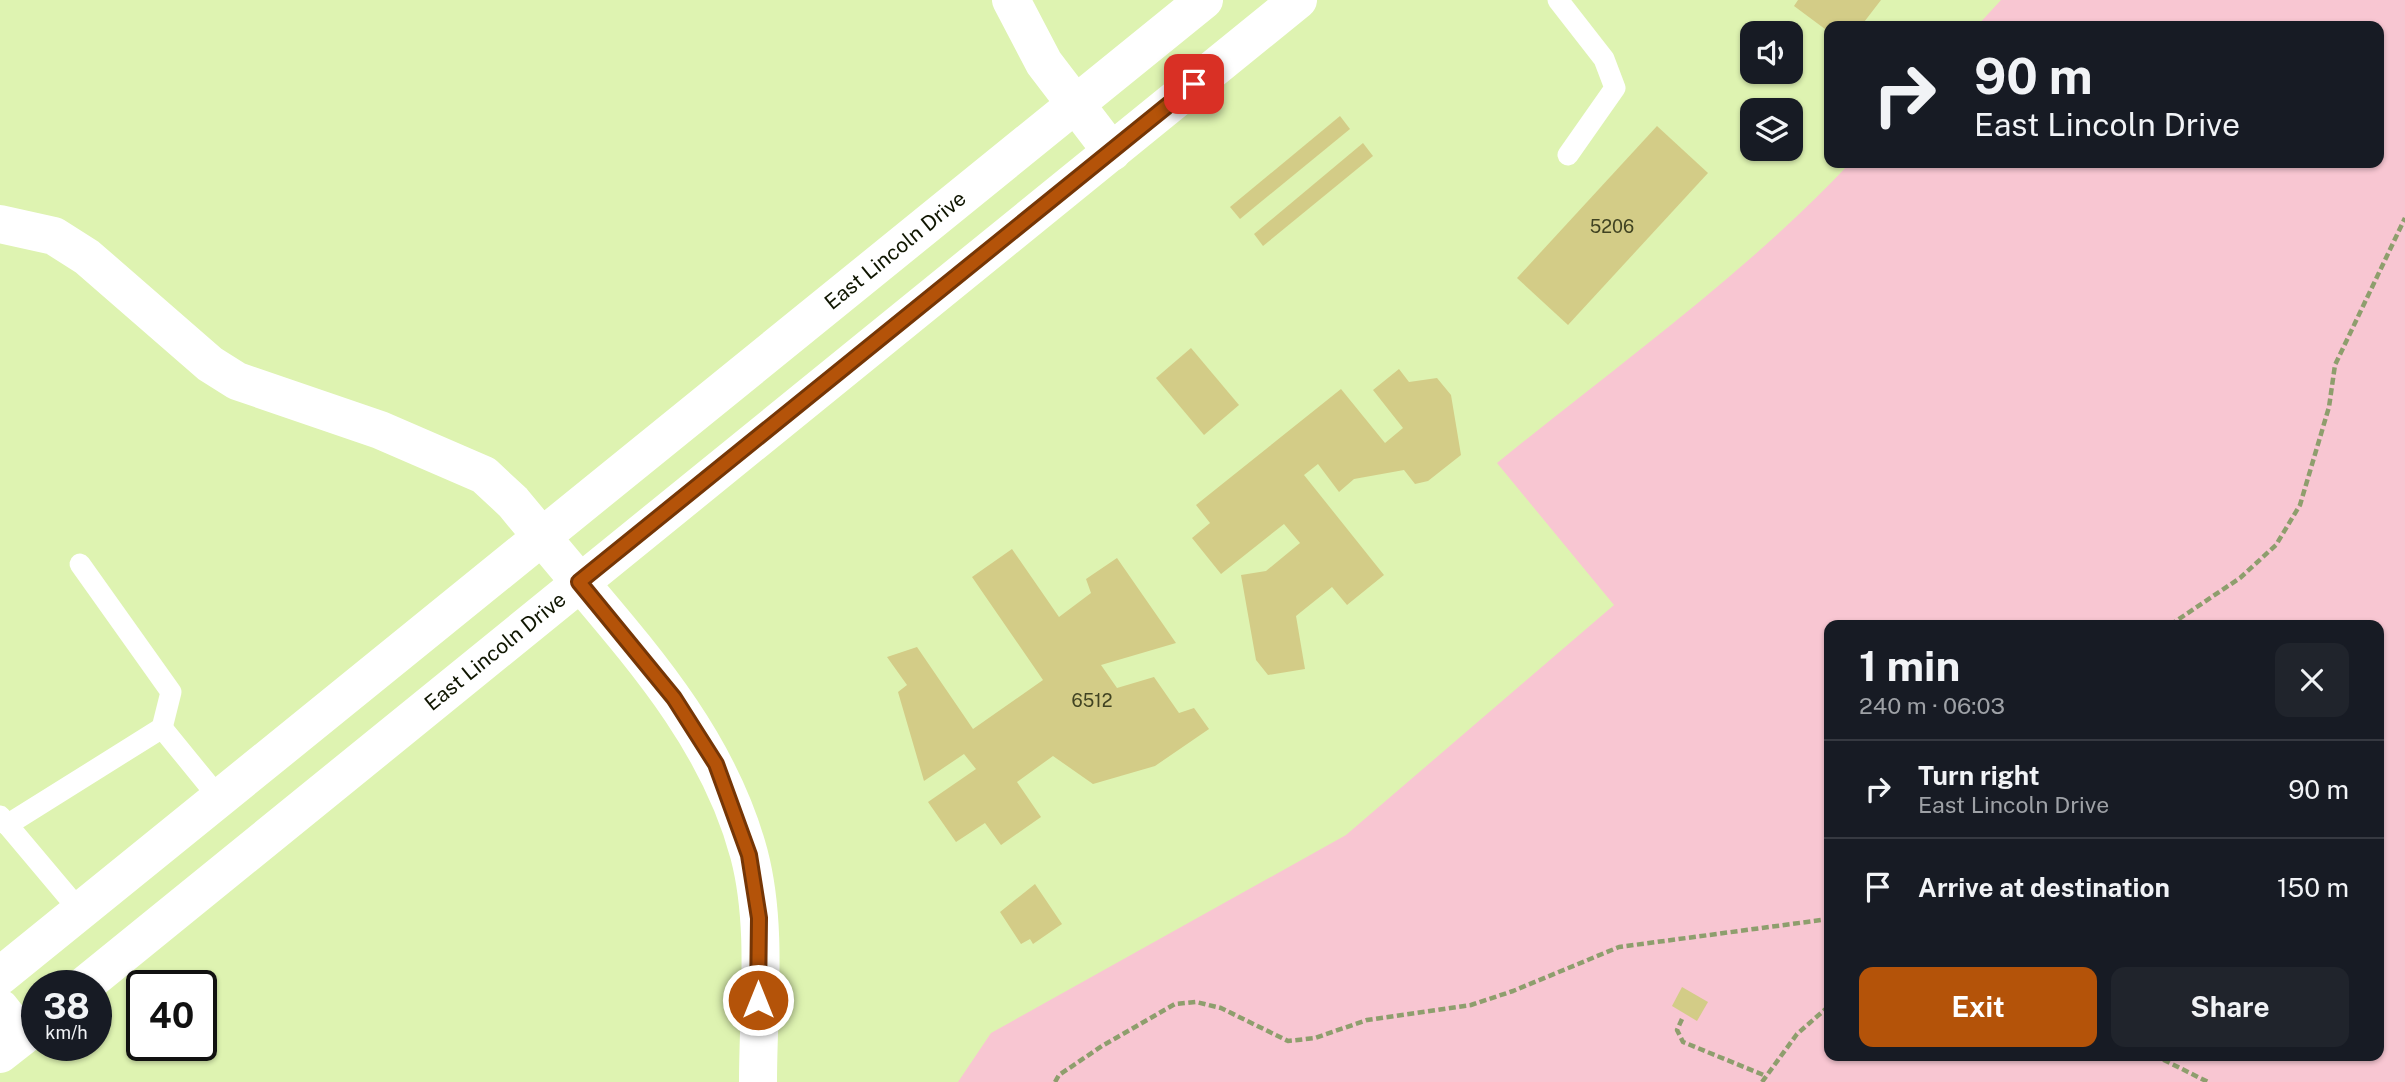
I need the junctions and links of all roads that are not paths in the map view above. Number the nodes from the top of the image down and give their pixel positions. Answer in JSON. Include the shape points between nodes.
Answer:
{"nodes":[{"id":1,"x":1011,"y":0,"type":"edge"},
{"id":2,"x":1204,"y":0,"type":"edge"},
{"id":3,"x":1298,"y":0,"type":"edge"},
{"id":4,"x":1558,"y":0,"type":"edge"},
{"id":5,"x":1076,"y":105,"type":"junction"},
{"id":6,"x":1112,"y":152,"type":"junction"},
{"id":7,"x":1568,"y":155,"type":"dead end"},
{"id":8,"x":0,"y":224,"type":"edge"},
{"id":9,"x":542,"y":537,"type":"junction"},
{"id":10,"x":80,"y":564,"type":"dead end"},
{"id":11,"x":579,"y":582,"type":"junction"},
{"id":12,"x":162,"y":728,"type":"junction"},
{"id":13,"x":220,"y":799,"type":"junction"},
{"id":14,"x":4,"y":821,"type":"edge"},
{"id":15,"x":80,"y":911,"type":"junction"},
{"id":16,"x":103,"y":970,"type":"edge"},
{"id":17,"x":0,"y":976,"type":"edge"},
{"id":18,"x":758,"y":1082,"type":"edge"}],
"edges":[{"from":1,"to":5,"type":"main road","via":[[1044,63]]},
{"from":2,"to":5,"type":"main road","name":"East Lincoln Drive"},
{"from":3,"to":6,"type":"main road","name":"East Lincoln Drive"},
{"from":4,"to":7,"type":"lane","via":[[1604,59],[1615,88]]},
{"from":5,"to":6,"type":"main road"},
{"from":5,"to":9,"type":"main road","name":"East Lincoln Drive"},
{"from":6,"to":11,"type":"main road","name":"East Lincoln Drive"},
{"from":8,"to":9,"type":"main road","via":[[54,236],[87,257],[210,364],[237,381],[380,430],[484,475]]},
{"from":9,"to":11,"type":"main road"},
{"from":9,"to":13,"type":"main road","name":"East Lincoln Drive"},
{"from":10,"to":12,"type":"lane","via":[[172,692]]},
{"from":11,"to":16,"type":"main road","name":"East Lincoln Drive"},
{"from":11,"to":18,"type":"main road","via":[[674,698],[716,764],[749,855],[759,918]]},
{"from":12,"to":13,"type":"lane"},
{"from":12,"to":14,"type":"lane"},
{"from":13,"to":15,"type":"main road","name":"East Lincoln Drive"},
{"from":14,"to":15,"type":"lane"},
{"from":15,"to":17,"type":"main road","name":"East Lincoln Drive"}]}
